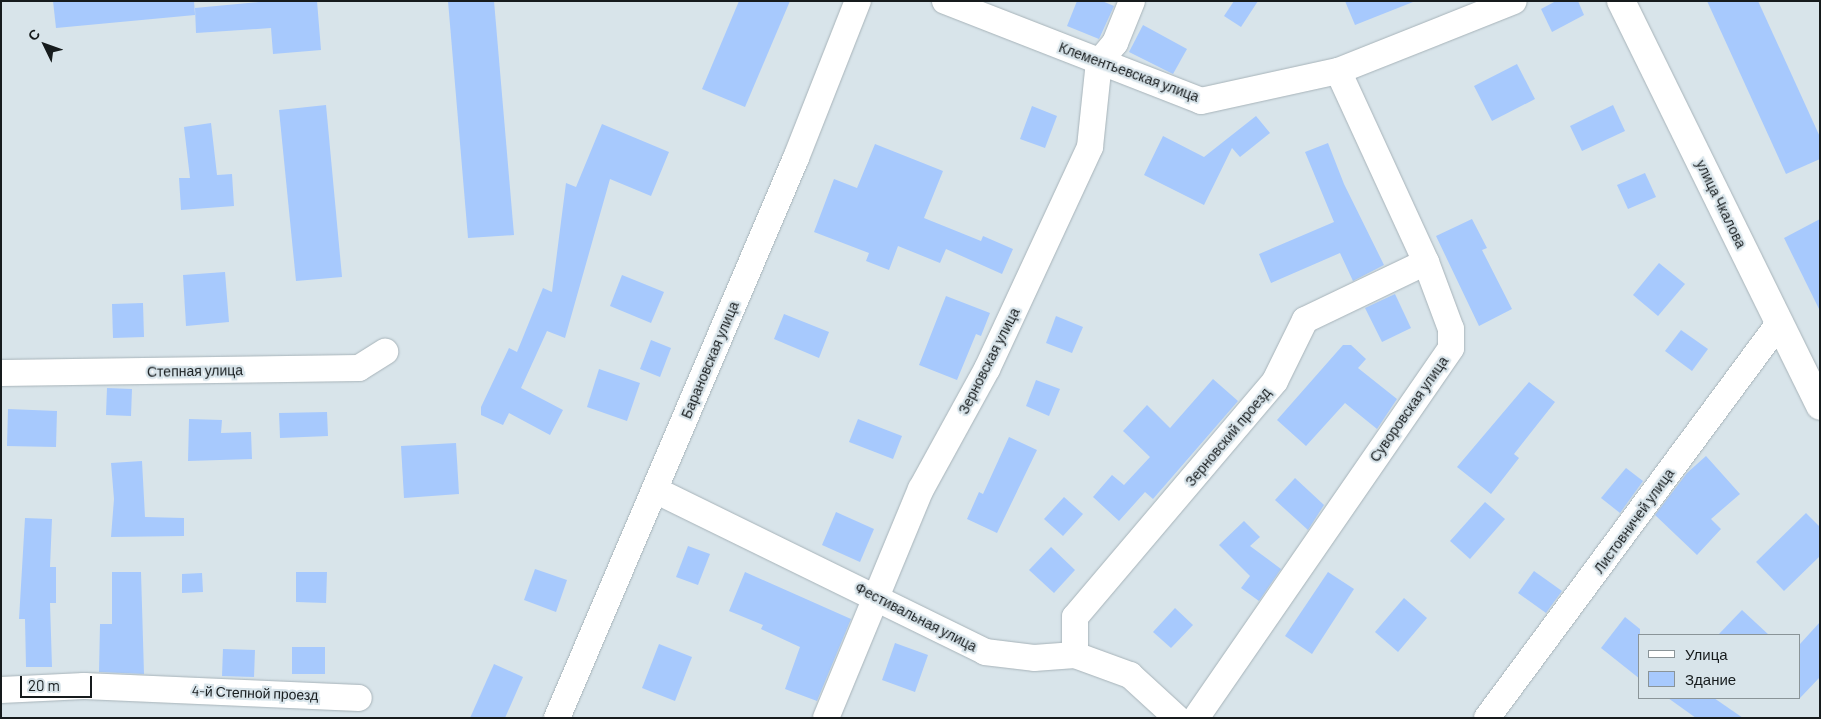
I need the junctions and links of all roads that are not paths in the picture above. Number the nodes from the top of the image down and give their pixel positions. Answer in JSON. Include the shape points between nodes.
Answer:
{"nodes":[{"id":1,"x":858,"y":1,"type":"edge"},
{"id":2,"x":946,"y":1,"type":"edge"},
{"id":3,"x":1132,"y":1,"type":"edge"},
{"id":4,"x":1514,"y":1,"type":"edge"},
{"id":5,"x":1621,"y":1,"type":"edge"},
{"id":6,"x":1099,"y":62,"type":"junction"},
{"id":7,"x":1338,"y":71,"type":"junction"},
{"id":8,"x":1426,"y":262,"type":"junction"},
{"id":9,"x":1779,"y":323,"type":"junction"},
{"id":10,"x":386,"y":352,"type":"dead end"},
{"id":11,"x":1,"y":373,"type":"edge"},
{"id":12,"x":1818,"y":398,"type":"edge"},
{"id":13,"x":655,"y":490,"type":"junction"},
{"id":14,"x":878,"y":597,"type":"junction"},
{"id":15,"x":1075,"y":655,"type":"junction"},
{"id":16,"x":1,"y":690,"type":"edge"},
{"id":17,"x":359,"y":698,"type":"dead end"},
{"id":18,"x":557,"y":718,"type":"edge"},
{"id":19,"x":826,"y":718,"type":"edge"},
{"id":20,"x":1177,"y":718,"type":"edge"},
{"id":21,"x":1196,"y":718,"type":"edge"},
{"id":22,"x":1487,"y":718,"type":"edge"}],
"edges":[{"from":1,"to":13,"type":"street","name":"Барановская улица","via":[[796,158]]},
{"from":2,"to":6,"type":"street","name":"Клементьевская улица"},
{"from":3,"to":6,"type":"street","via":[[1115,43]]},
{"from":4,"to":7,"type":"street","name":"Клементьевская улица"},
{"from":5,"to":9,"type":"main road","name":"улица Чкалова"},
{"from":6,"to":7,"type":"street","name":"Клементьевская улица","via":[[1201,101]]},
{"from":6,"to":14,"type":"street","name":"Зерновская улица","via":[[1090,147],[988,369],[920,489]]},
{"from":7,"to":8,"type":"street","name":"Суворовская улица"},
{"from":8,"to":15,"type":"street","name":"Зерновский проезд","via":[[1305,320],[1275,382],[1075,617]]},
{"from":8,"to":21,"type":"street","name":"Суворовская улица","via":[[1451,328],[1452,348]]},
{"from":9,"to":12,"type":"main road","name":"улица Чкалова"},
{"from":9,"to":22,"type":"street","name":"Листовничей улица"},
{"from":10,"to":11,"type":"street","name":"Степная улица","via":[[359,368]]},
{"from":13,"to":14,"type":"street","name":"Фестивальная улица"},
{"from":13,"to":18,"type":"street","name":"Барановская улица"},
{"from":14,"to":15,"type":"street","name":"Фестивальная улица","via":[[935,630],[985,652],[1034,658]]},
{"from":14,"to":19,"type":"street","name":"Зерновская улица"},
{"from":15,"to":20,"type":"street","name":"Фестивальная улица","via":[[1130,674]]},
{"from":16,"to":17,"type":"street","name":"4-й Степной проезд","via":[[84,686]]}]}
